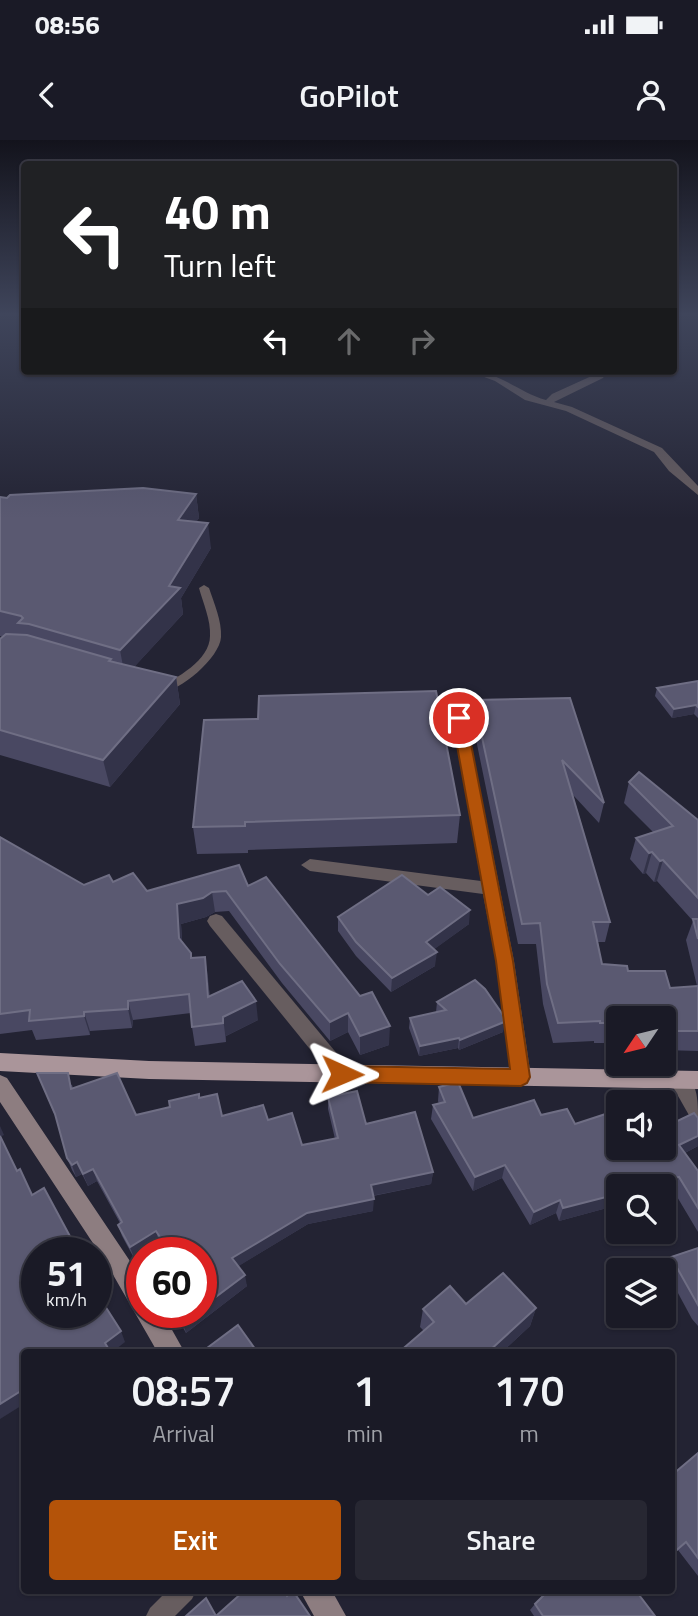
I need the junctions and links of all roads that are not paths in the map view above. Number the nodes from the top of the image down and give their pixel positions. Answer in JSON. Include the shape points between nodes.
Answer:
{"nodes":[{"id":1,"x":503,"y":382,"type":"edge"},
{"id":2,"x":587,"y":382,"type":"edge"},
{"id":3,"x":549,"y":402,"type":"junction"},
{"id":4,"x":698,"y":492,"type":"edge"},
{"id":5,"x":204,"y":588,"type":"dead end"},
{"id":6,"x":150,"y":690,"type":"edge"},
{"id":7,"x":459,"y":718,"type":"dead end"},
{"id":8,"x":310,"y":864,"type":"dead end"},
{"id":9,"x":492,"y":889,"type":"junction"},
{"id":10,"x":216,"y":921,"type":"dead end"},
{"id":11,"x":0,"y":1062,"type":"edge"},
{"id":12,"x":342,"y":1074,"type":"junction"},
{"id":13,"x":521,"y":1077,"type":"junction"},
{"id":14,"x":689,"y":1080,"type":"edge"},
{"id":15,"x":0,"y":1084,"type":"edge"},
{"id":16,"x":698,"y":1110,"type":"edge"},
{"id":17,"x":126,"y":1275,"type":"edge"},
{"id":18,"x":157,"y":1328,"type":"edge"},
{"id":19,"x":170,"y":1349,"type":"edge"},
{"id":20,"x":181,"y":1594,"type":"edge"},
{"id":21,"x":318,"y":1594,"type":"edge"},
{"id":22,"x":158,"y":1616,"type":"edge"},
{"id":23,"x":331,"y":1616,"type":"edge"}],
"edges":[{"from":1,"to":3,"type":"street","via":[[528,398]]},
{"from":2,"to":3,"type":"street"},
{"from":3,"to":4,"type":"street","via":[[658,450]]},
{"from":5,"to":6,"type":"lane","via":[[215,647],[177,684]]},
{"from":7,"to":9,"type":"street"},
{"from":8,"to":9,"type":"street"},
{"from":9,"to":13,"type":"street"},
{"from":10,"to":12,"type":"street"},
{"from":11,"to":12,"type":"main road"},
{"from":12,"to":13,"type":"main road"},
{"from":13,"to":14,"type":"main road"},
{"from":14,"to":16,"type":"street"},
{"from":15,"to":17,"type":"main road"},
{"from":18,"to":19,"type":"main road"},
{"from":20,"to":22,"type":"lane"},
{"from":21,"to":23,"type":"main road"}]}
